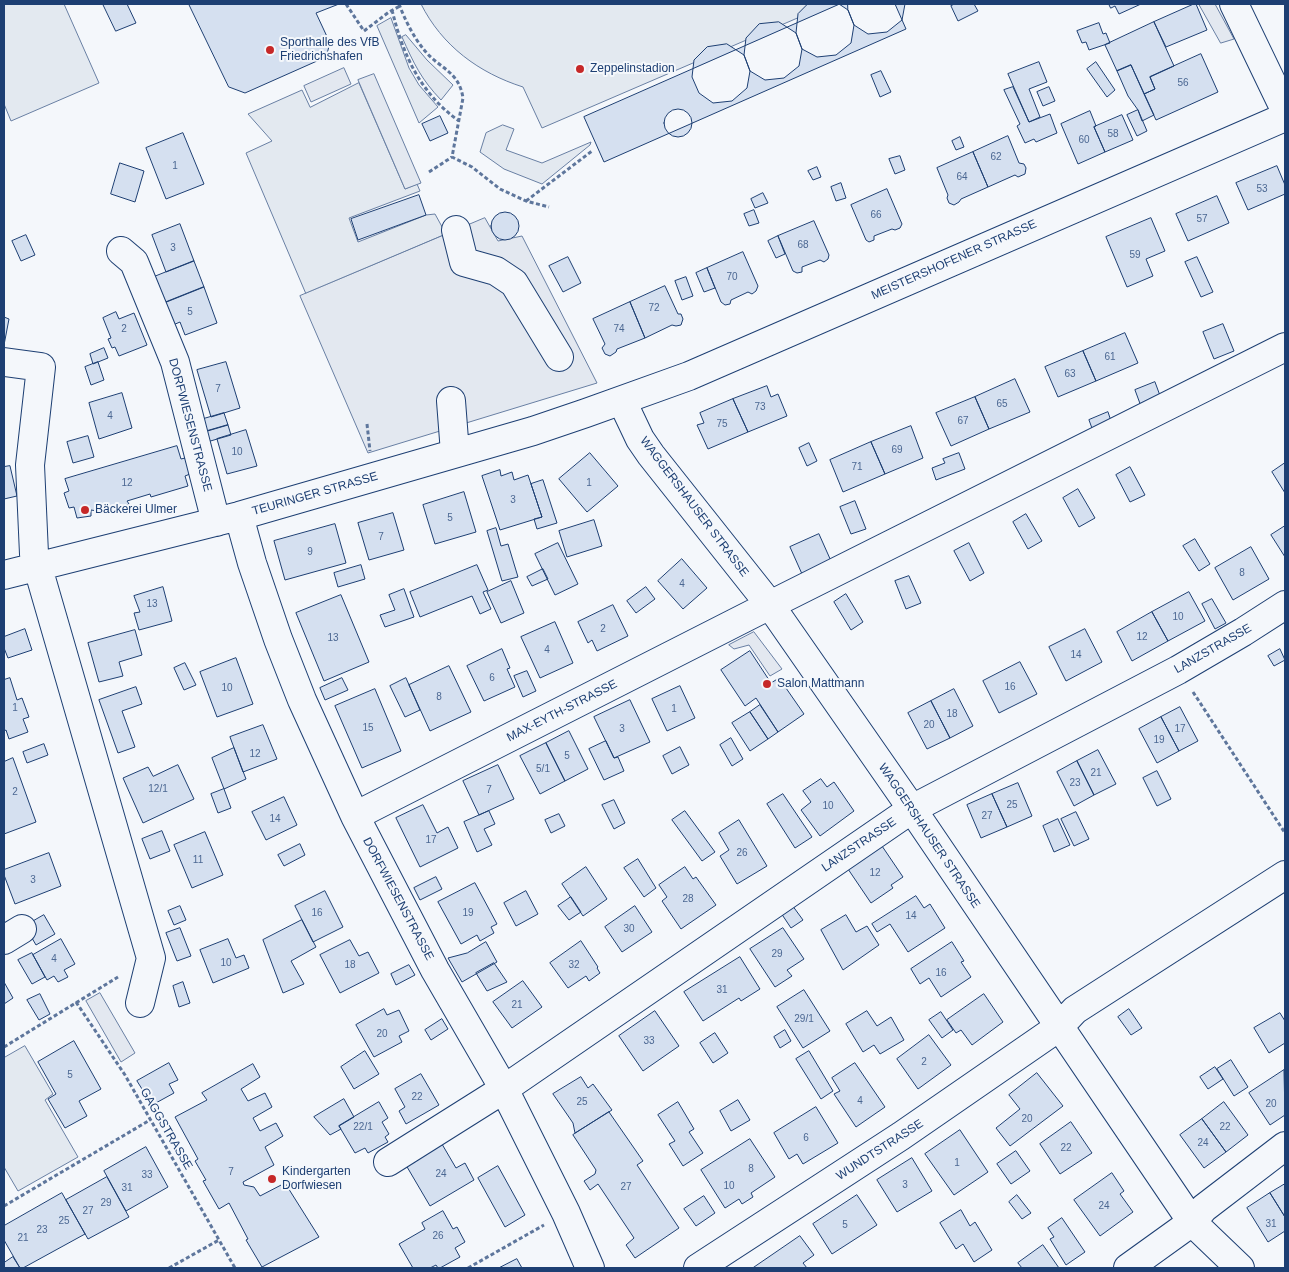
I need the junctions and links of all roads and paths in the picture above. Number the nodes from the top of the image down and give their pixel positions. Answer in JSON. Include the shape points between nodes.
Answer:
{"nodes":[{"id":1,"x":346,"y":4,"type":"edge"},
{"id":2,"x":1234,"y":4,"type":"edge"},
{"id":3,"x":399,"y":5,"type":"edge"},
{"id":4,"x":392,"y":10,"type":"junction"},
{"id":5,"x":1285,"y":110,"type":"edge"},
{"id":6,"x":1285,"y":117,"type":"edge"},
{"id":7,"x":459,"y":121,"type":"junction"},
{"id":8,"x":592,"y":150,"type":"dead end"},
{"id":9,"x":452,"y":157,"type":"junction"},
{"id":10,"x":429,"y":172,"type":"dead end"},
{"id":11,"x":526,"y":201,"type":"junction"},
{"id":12,"x":549,"y":206,"type":"dead end"},
{"id":13,"x":456,"y":230,"type":"dead end"},
{"id":14,"x":120,"y":252,"type":"dead end"},
{"id":15,"x":1285,"y":347,"type":"edge"},
{"id":16,"x":559,"y":358,"type":"dead end"},
{"id":17,"x":4,"y":362,"type":"edge"},
{"id":18,"x":622,"y":400,"type":"junction"},
{"id":19,"x":450,"y":401,"type":"dead end"},
{"id":20,"x":367,"y":424,"type":"dead end"},
{"id":21,"x":455,"y":453,"type":"junction"},
{"id":22,"x":372,"y":460,"type":"dead end"},
{"id":23,"x":227,"y":519,"type":"junction"},
{"id":24,"x":37,"y":567,"type":"junction"},
{"id":25,"x":4,"y":575,"type":"edge"},
{"id":26,"x":1285,"y":604,"type":"edge"},
{"id":27,"x":770,"y":605,"type":"junction"},
{"id":28,"x":1178,"y":670,"type":"junction"},
{"id":29,"x":912,"y":809,"type":"junction"},
{"id":30,"x":354,"y":816,"type":"junction"},
{"id":31,"x":1285,"y":833,"type":"edge"},
{"id":32,"x":1285,"y":875,"type":"edge"},
{"id":33,"x":151,"y":958,"type":"junction"},
{"id":34,"x":76,"y":1002,"type":"junction"},
{"id":35,"x":140,"y":1003,"type":"dead end"},
{"id":36,"x":1059,"y":1027,"type":"junction"},
{"id":37,"x":4,"y":1046,"type":"edge"},
{"id":38,"x":504,"y":1089,"type":"junction"},
{"id":39,"x":150,"y":1120,"type":"junction"},
{"id":40,"x":1285,"y":1146,"type":"edge"},
{"id":41,"x":388,"y":1162,"type":"dead end"},
{"id":42,"x":4,"y":1206,"type":"edge"},
{"id":43,"x":566,"y":1213,"type":"junction"},
{"id":44,"x":1192,"y":1222,"type":"junction"},
{"id":45,"x":219,"y":1240,"type":"junction"},
{"id":46,"x":169,"y":1268,"type":"edge"},
{"id":47,"x":235,"y":1268,"type":"edge"},
{"id":48,"x":468,"y":1268,"type":"edge"},
{"id":49,"x":590,"y":1268,"type":"edge"},
{"id":50,"x":698,"y":1268,"type":"edge"},
{"id":51,"x":1128,"y":1268,"type":"edge"},
{"id":52,"x":1240,"y":1268,"type":"edge"}],
"edges":[{"from":1,"to":4,"type":"path","via":[[364,31]]},
{"from":2,"to":5,"type":"street"},
{"from":3,"to":4,"type":"path"},
{"from":3,"to":7,"type":"path","via":[[426,52],[457,79],[463,98]]},
{"from":4,"to":7,"type":"path","via":[[400,42],[416,75],[446,112]]},
{"from":6,"to":18,"type":"street","name":"MEISTERSHOFENER STRASSE","via":[[689,376]]},
{"from":7,"to":9,"type":"path"},
{"from":8,"to":11,"type":"path"},
{"from":9,"to":10,"type":"path"},
{"from":9,"to":11,"type":"path","via":[[472,167],[500,189]]},
{"from":11,"to":12,"type":"path"},
{"from":13,"to":16,"type":"street","via":[[464,262],[496,271],[514,283]]},
{"from":14,"to":23,"type":"street","name":"DORFWIESENSTRASSE","via":[[134,262],[175,362]]},
{"from":15,"to":27,"type":"street","name":"MAX-EYTH-STRASSE"},
{"from":17,"to":24,"type":"street","via":[[41,367],[30,465]]},
{"from":18,"to":21,"type":"street","name":"TEURINGER STRASSE","via":[[533,431]]},
{"from":18,"to":27,"type":"street","name":"WAGGERSHAUSER STRASSE","via":[[651,455]]},
{"from":19,"to":21,"type":"street"},
{"from":20,"to":22,"type":"path"},
{"from":21,"to":23,"type":"street","name":"TEURINGER STRASSE"},
{"from":23,"to":24,"type":"street","name":"TEURINGER STRASSE"},
{"from":23,"to":30,"type":"street","name":"DORFWIESENSTRASSE","via":[[252,564],[302,700]]},
{"from":24,"to":25,"type":"street","name":"TEURINGER STRASSE"},
{"from":24,"to":33,"type":"street"},
{"from":26,"to":28,"type":"street","name":"LANZSTRASSE"},
{"from":27,"to":29,"type":"street","name":"WAGGERSHAUSER STRASSE"},
{"from":27,"to":30,"type":"street","name":"MAX-EYTH-STRASSE"},
{"from":28,"to":29,"type":"street","name":"LANZSTRASSE"},
{"from":28,"to":31,"type":"path"},
{"from":29,"to":36,"type":"street","name":"WAGGERSHAUSER STRASSE"},
{"from":29,"to":38,"type":"street","name":"LANZSTRASSE"},
{"from":30,"to":38,"type":"street","name":"DORFWIESENSTRASSE","via":[[435,970]]},
{"from":32,"to":36,"type":"street","name":"WUNDTSTRASSE","via":[[1075,1010]]},
{"from":33,"to":34,"type":"path"},
{"from":33,"to":35,"type":"street"},
{"from":34,"to":37,"type":"path"},
{"from":34,"to":39,"type":"path","name":"GAGGSTRASSE","via":[[125,1075]]},
{"from":36,"to":44,"type":"street","name":"WAGGERSHAUSER STRASSE"},
{"from":36,"to":50,"type":"street","name":"WUNDTSTRASSE","via":[[901,1136]]},
{"from":38,"to":41,"type":"street","name":"LANZSTRASSE"},
{"from":38,"to":43,"type":"street","name":"DORFWIESENSTRASSE"},
{"from":39,"to":42,"type":"path"},
{"from":39,"to":45,"type":"path","name":"GAGGSTRASSE"},
{"from":40,"to":44,"type":"street","via":[[1204,1208]]},
{"from":43,"to":48,"type":"path"},
{"from":43,"to":49,"type":"street","name":"DORFWIESENSTRASSE"},
{"from":44,"to":51,"type":"street"},
{"from":44,"to":52,"type":"street","name":"WAGGERSHAUSER STRASSE"},
{"from":45,"to":46,"type":"path"},
{"from":45,"to":47,"type":"path","name":"GAGGSTRASSE"}]}
